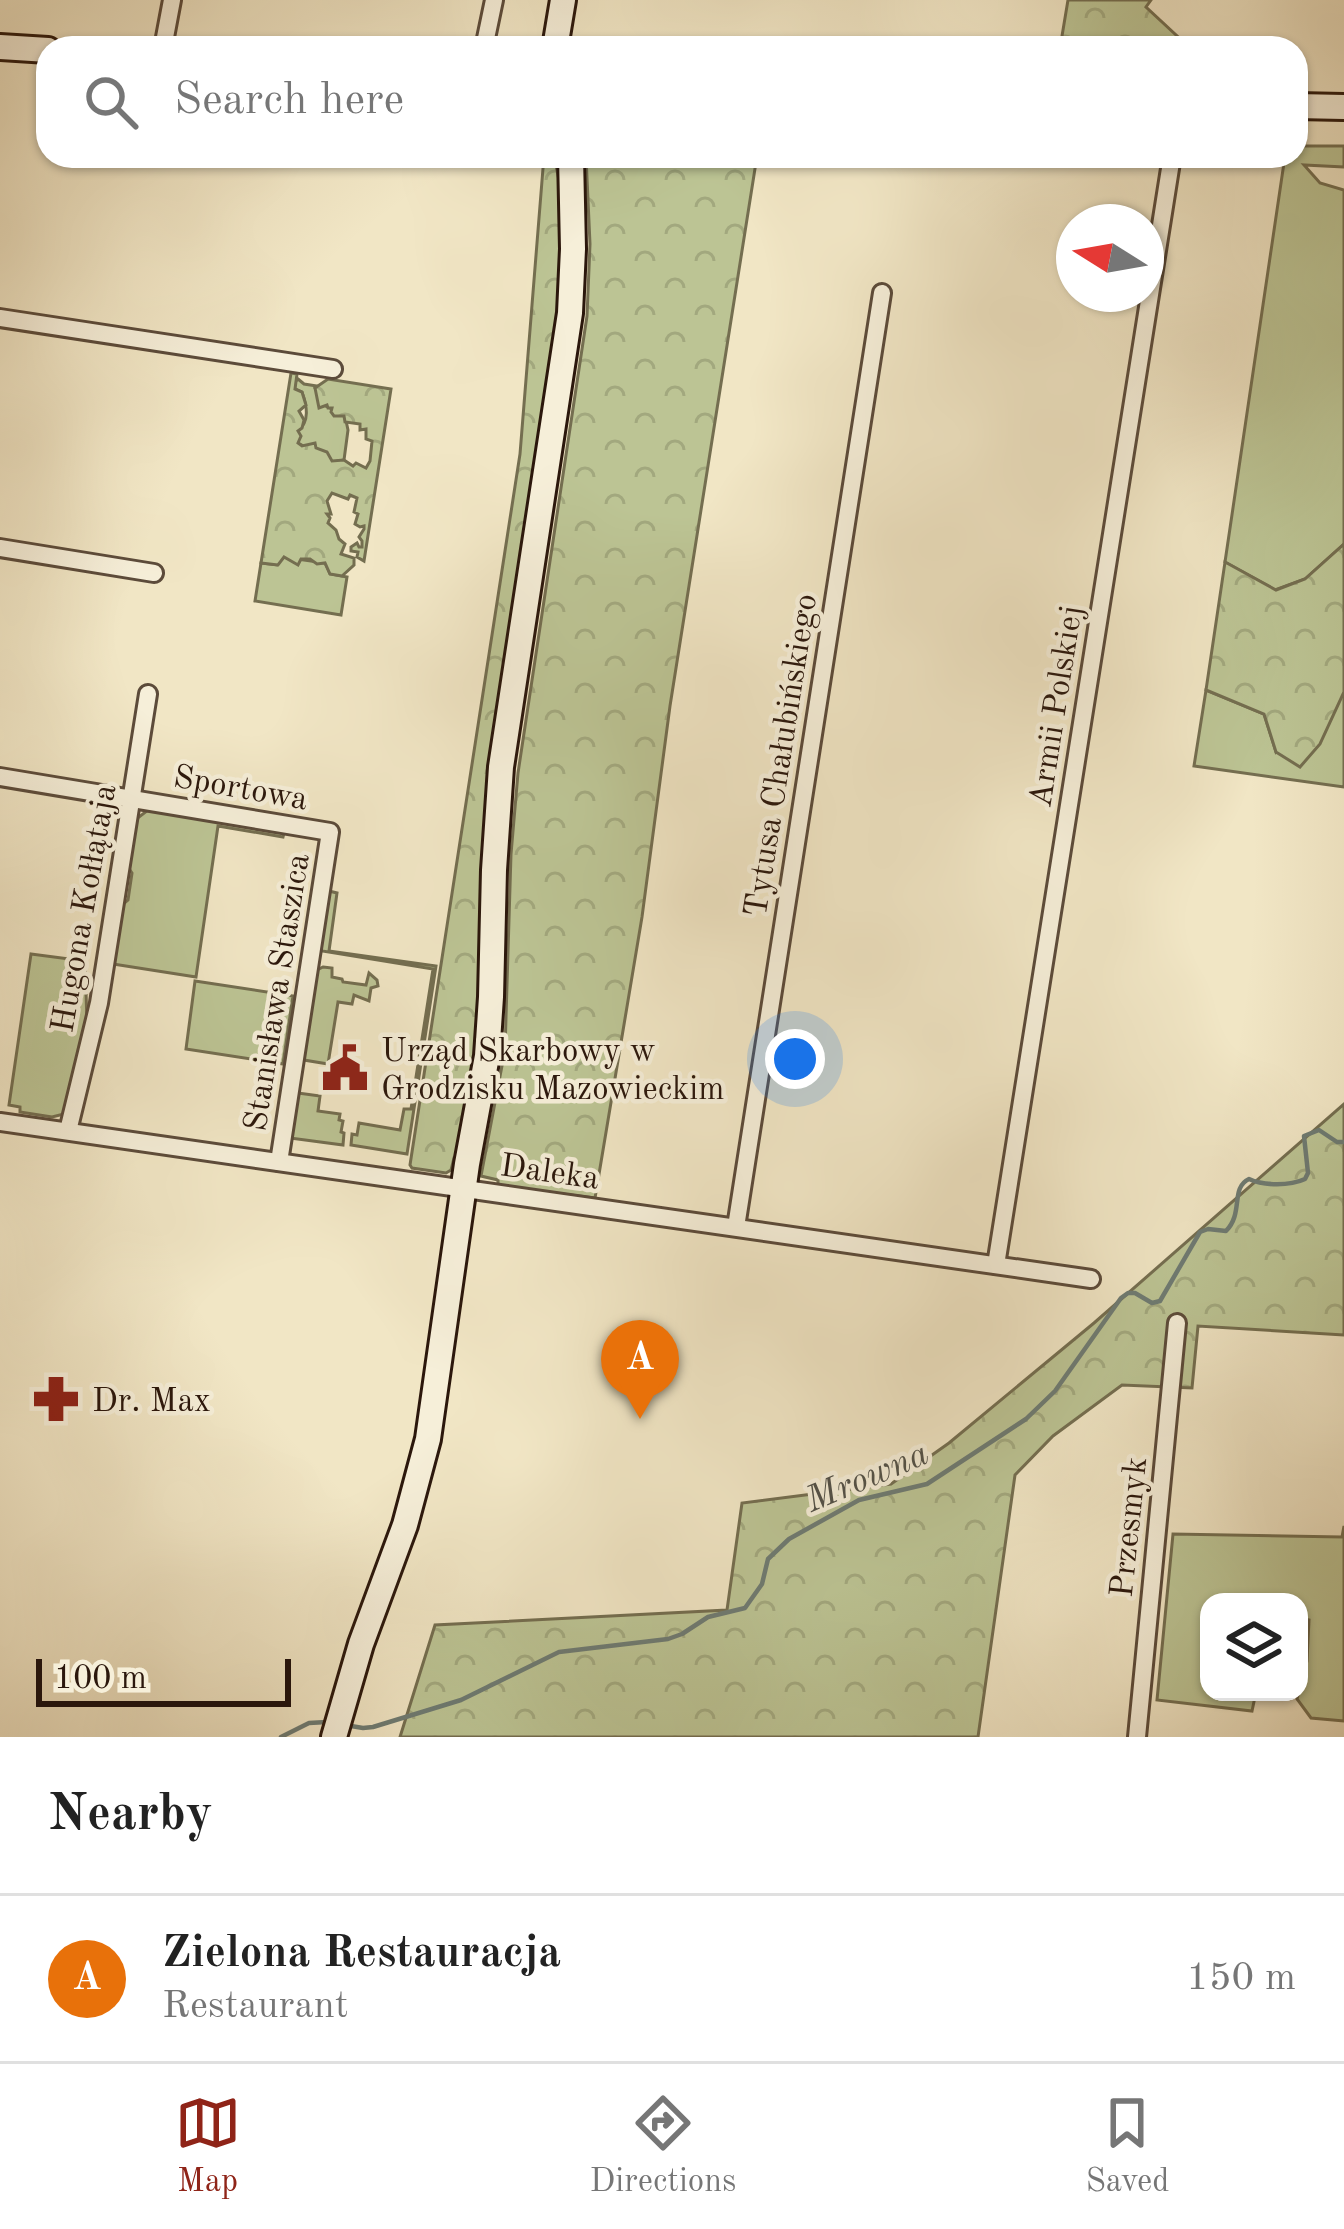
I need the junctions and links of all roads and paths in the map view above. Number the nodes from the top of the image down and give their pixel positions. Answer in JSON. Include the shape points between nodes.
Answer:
{"nodes":[{"id":1,"x":172,"y":0,"type":"edge"},
{"id":2,"x":494,"y":0,"type":"edge"},
{"id":3,"x":563,"y":0,"type":"edge"},
{"id":4,"x":574,"y":0,"type":"edge"},
{"id":5,"x":165,"y":36,"type":"edge"},
{"id":6,"x":486,"y":36,"type":"edge"},
{"id":7,"x":557,"y":36,"type":"edge"},
{"id":8,"x":574,"y":36,"type":"edge"},
{"id":9,"x":0,"y":47,"type":"edge"},
{"id":10,"x":36,"y":49,"type":"edge"},
{"id":11,"x":1308,"y":106,"type":"edge"},
{"id":12,"x":1344,"y":107,"type":"edge"},
{"id":13,"x":563,"y":168,"type":"edge"},
{"id":14,"x":571,"y":168,"type":"edge"},
{"id":15,"x":1170,"y":168,"type":"edge"},
{"id":16,"x":571,"y":197,"type":"junction"},
{"id":17,"x":882,"y":293,"type":"dead end"},
{"id":18,"x":0,"y":318,"type":"edge"},
{"id":19,"x":333,"y":369,"type":"dead end"},
{"id":20,"x":0,"y":548,"type":"edge"},
{"id":21,"x":154,"y":573,"type":"dead end"},
{"id":22,"x":148,"y":694,"type":"dead end"},
{"id":23,"x":0,"y":777,"type":"edge"},
{"id":24,"x":132,"y":798,"type":"junction"},
{"id":25,"x":330,"y":832,"type":"joint"},
{"id":26,"x":0,"y":1121,"type":"edge"},
{"id":27,"x":68,"y":1131,"type":"junction"},
{"id":28,"x":280,"y":1162,"type":"junction"},
{"id":29,"x":463,"y":1188,"type":"junction"},
{"id":30,"x":736,"y":1227,"type":"junction"},
{"id":31,"x":996,"y":1265,"type":"junction"},
{"id":32,"x":1091,"y":1279,"type":"dead end"},
{"id":33,"x":1177,"y":1323,"type":"dead end"},
{"id":34,"x":334,"y":1737,"type":"edge"},
{"id":35,"x":1137,"y":1737,"type":"edge"}],
"edges":[{"from":1,"to":5,"type":"street"},
{"from":2,"to":6,"type":"street"},
{"from":3,"to":7,"type":"street"},
{"from":4,"to":8,"type":"street"},
{"from":9,"to":10,"type":"street"},
{"from":11,"to":12,"type":"street"},
{"from":13,"to":16,"type":"street"},
{"from":14,"to":16,"type":"street"},
{"from":15,"to":31,"type":"street","name":"Armii Polskiej"},
{"from":16,"to":29,"type":"street","via":[[570,313],[501,767],[487,1056]]},
{"from":17,"to":30,"type":"street","name":"Tytusa Chałubińskiego"},
{"from":18,"to":19,"type":"street"},
{"from":20,"to":21,"type":"street"},
{"from":22,"to":24,"type":"street","name":"Hugona Kołłątaja"},
{"from":23,"to":24,"type":"street","name":"Sportowa"},
{"from":24,"to":25,"type":"street","name":"Sportowa"},
{"from":24,"to":27,"type":"street","name":"Hugona Kołłątaja","via":[[99,1003]]},
{"from":25,"to":28,"type":"street","name":"Stanisława Staszica"},
{"from":26,"to":27,"type":"street","name":"Daleka"},
{"from":27,"to":28,"type":"street","name":"Daleka"},
{"from":28,"to":29,"type":"street","name":"Daleka"},
{"from":29,"to":30,"type":"street","name":"Daleka"},
{"from":29,"to":34,"type":"street","via":[[419,1476]]},
{"from":30,"to":31,"type":"street","name":"Daleka"},
{"from":31,"to":32,"type":"street","name":"Daleka"},
{"from":33,"to":35,"type":"street","name":"Przesmyk"}]}
